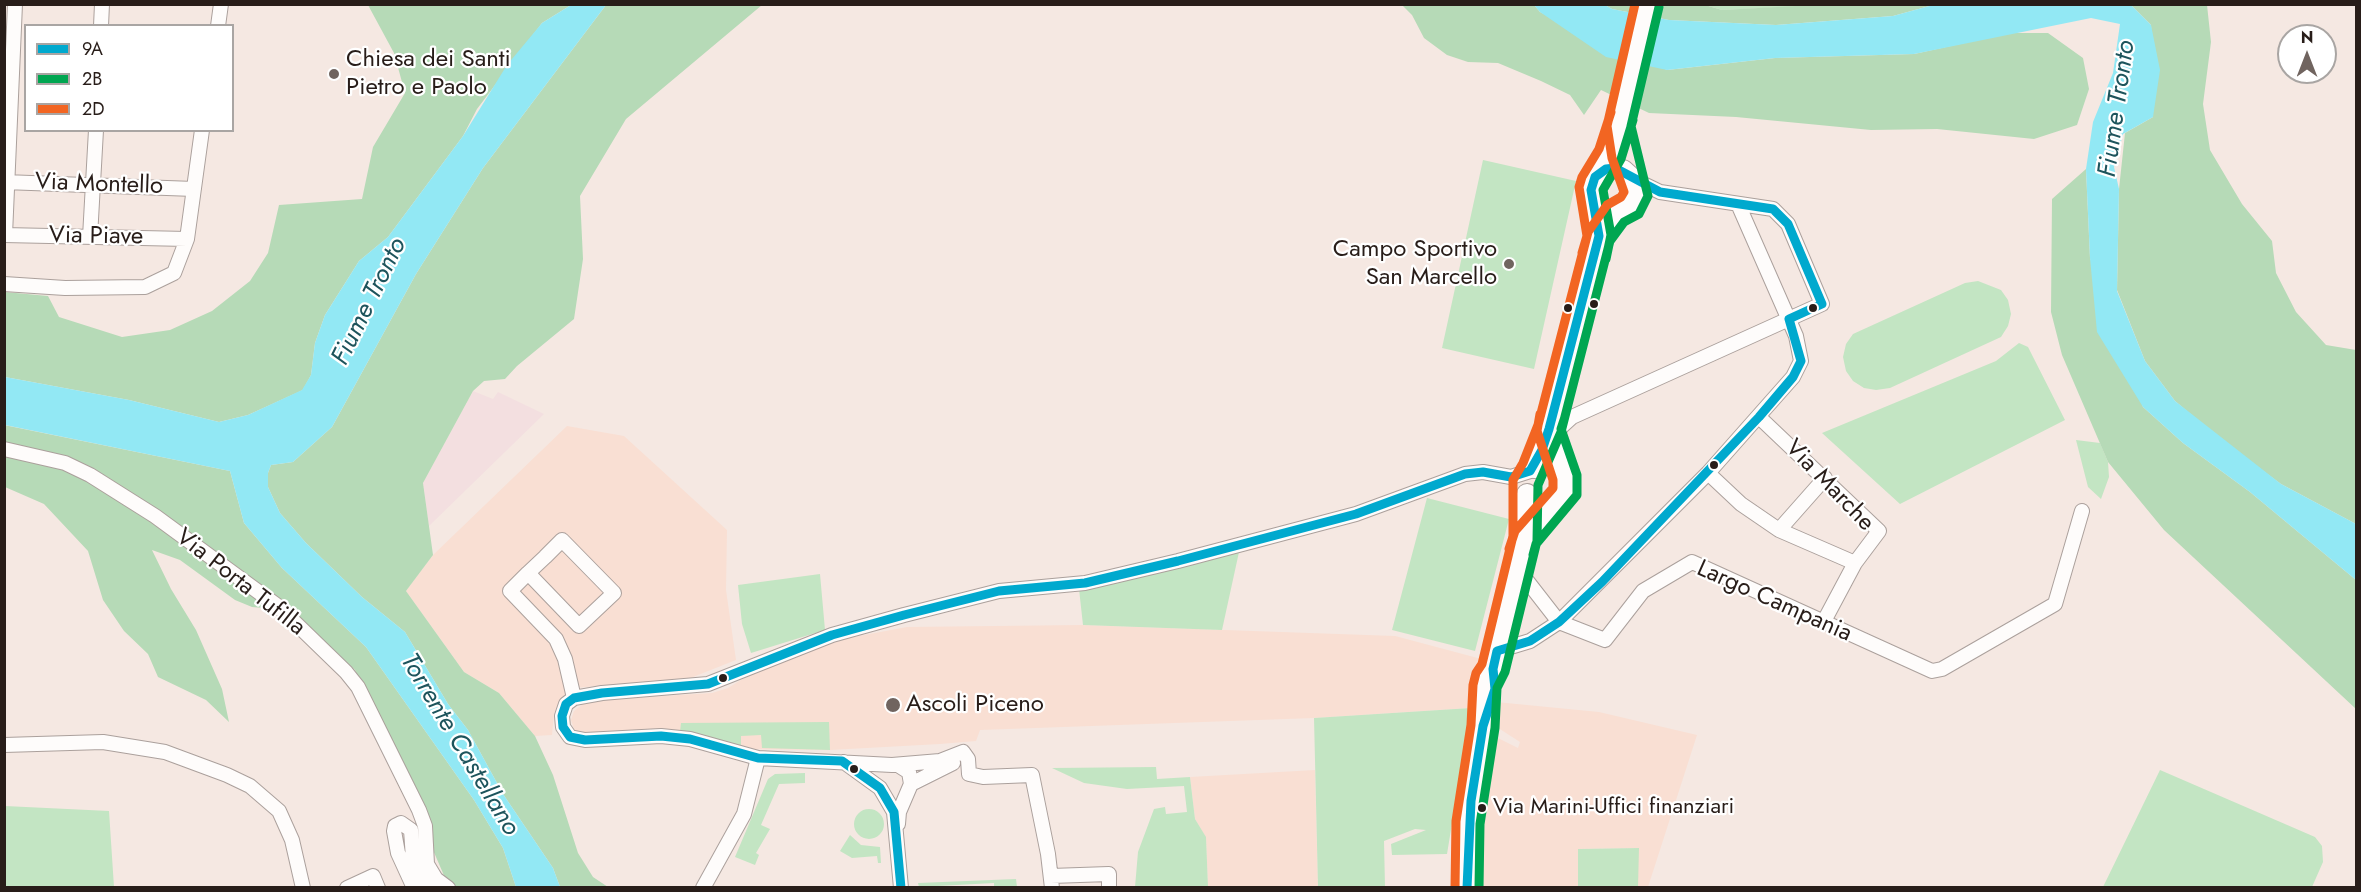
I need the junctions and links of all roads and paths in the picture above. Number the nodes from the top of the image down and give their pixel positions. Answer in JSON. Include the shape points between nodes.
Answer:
{"nodes":[{"id":1,"x":15,"y":4,"type":"edge"},
{"id":2,"x":102,"y":4,"type":"edge"},
{"id":3,"x":221,"y":4,"type":"edge"},
{"id":4,"x":1647,"y":4,"type":"edge"},
{"id":5,"x":101,"y":24,"type":"edge"},
{"id":6,"x":218,"y":24,"type":"edge"},
{"id":7,"x":14,"y":77,"type":"edge"},
{"id":8,"x":1619,"y":126,"type":"junction"},
{"id":9,"x":96,"y":132,"type":"edge"},
{"id":10,"x":202,"y":132,"type":"edge"},
{"id":11,"x":1599,"y":173,"type":"junction"},
{"id":12,"x":1631,"y":177,"type":"junction"},
{"id":13,"x":6,"y":182,"type":"edge"},
{"id":14,"x":93,"y":185,"type":"junction"},
{"id":15,"x":194,"y":189,"type":"junction"},
{"id":16,"x":1660,"y":192,"type":"junction"},
{"id":17,"x":1594,"y":202,"type":"junction"},
{"id":18,"x":1633,"y":202,"type":"junction"},
{"id":19,"x":1738,"y":204,"type":"junction"},
{"id":20,"x":1616,"y":213,"type":"junction"},
{"id":21,"x":5,"y":235,"type":"edge"},
{"id":22,"x":1599,"y":236,"type":"junction"},
{"id":23,"x":90,"y":237,"type":"junction"},
{"id":24,"x":187,"y":239,"type":"junction"},
{"id":25,"x":4,"y":284,"type":"edge"},
{"id":26,"x":1789,"y":319,"type":"junction"},
{"id":27,"x":1759,"y":417,"type":"junction"},
{"id":28,"x":1551,"y":436,"type":"junction"},
{"id":29,"x":4,"y":449,"type":"edge"},
{"id":30,"x":1561,"y":471,"type":"junction"},
{"id":31,"x":1708,"y":473,"type":"junction"},
{"id":32,"x":1825,"y":478,"type":"junction"},
{"id":33,"x":1525,"y":480,"type":"junction"},
{"id":34,"x":1558,"y":502,"type":"junction"},
{"id":35,"x":2082,"y":512,"type":"dead end"},
{"id":36,"x":1779,"y":530,"type":"junction"},
{"id":37,"x":1525,"y":538,"type":"junction"},
{"id":38,"x":1855,"y":563,"type":"junction"},
{"id":39,"x":1517,"y":568,"type":"junction"},
{"id":40,"x":528,"y":573,"type":"junction"},
{"id":41,"x":1559,"y":622,"type":"junction"},
{"id":42,"x":1823,"y":623,"type":"junction"},
{"id":43,"x":1495,"y":660,"type":"junction"},
{"id":44,"x":574,"y":698,"type":"junction"},
{"id":45,"x":4,"y":746,"type":"edge"},
{"id":46,"x":758,"y":758,"type":"junction"},
{"id":47,"x":968,"y":759,"type":"junction"},
{"id":48,"x":842,"y":761,"type":"junction"},
{"id":49,"x":895,"y":765,"type":"junction"},
{"id":50,"x":909,"y":788,"type":"junction"},
{"id":51,"x":881,"y":790,"type":"junction"},
{"id":52,"x":896,"y":841,"type":"junction"},
{"id":53,"x":375,"y":882,"type":"edge"},
{"id":54,"x":1051,"y":882,"type":"edge"},
{"id":55,"x":303,"y":888,"type":"edge"},
{"id":56,"x":347,"y":888,"type":"edge"},
{"id":57,"x":414,"y":888,"type":"edge"},
{"id":58,"x":428,"y":888,"type":"edge"},
{"id":59,"x":448,"y":888,"type":"edge"},
{"id":60,"x":703,"y":888,"type":"edge"},
{"id":61,"x":901,"y":888,"type":"edge"},
{"id":62,"x":1109,"y":888,"type":"edge"},
{"id":63,"x":1467,"y":888,"type":"edge"}],
"edges":[{"from":1,"to":7,"type":"street"},
{"from":2,"to":5,"type":"street"},
{"from":3,"to":6,"type":"street"},
{"from":4,"to":8,"type":"street"},
{"from":7,"to":13,"type":"street"},
{"from":8,"to":11,"type":"street"},
{"from":8,"to":12,"type":"street"},
{"from":9,"to":14,"type":"street"},
{"from":10,"to":15,"type":"street"},
{"from":11,"to":12,"type":"street","via":[[1615,168]]},
{"from":11,"to":17,"type":"street","via":[[1591,190]]},
{"from":12,"to":16,"type":"street"},
{"from":12,"to":18,"type":"street","via":[[1636,190]]},
{"from":13,"to":14,"type":"street","name":"Via Montello"},
{"from":13,"to":21,"type":"street"},
{"from":14,"to":15,"type":"street","name":"Via Montello"},
{"from":14,"to":23,"type":"street"},
{"from":15,"to":24,"type":"street"},
{"from":16,"to":18,"type":"street"},
{"from":16,"to":19,"type":"street"},
{"from":17,"to":20,"type":"street","via":[[1603,211]]},
{"from":17,"to":22,"type":"street"},
{"from":18,"to":20,"type":"street"},
{"from":19,"to":26,"type":"street"},
{"from":19,"to":26,"type":"street","via":[[1773,209],[1788,224],[1822,304]]},
{"from":20,"to":22,"type":"street"},
{"from":21,"to":23,"type":"street","name":"Via Piave"},
{"from":22,"to":28,"type":"street"},
{"from":23,"to":24,"type":"street","name":"Via Piave"},
{"from":24,"to":25,"type":"street","via":[[174,273],[145,287]]},
{"from":26,"to":27,"type":"street","via":[[1801,361],[1793,377]]},
{"from":26,"to":28,"type":"street","via":[[1572,417]]},
{"from":27,"to":31,"type":"street"},
{"from":27,"to":32,"type":"street","name":"Via Marche"},
{"from":28,"to":30,"type":"street"},
{"from":28,"to":33,"type":"street"},
{"from":29,"to":59,"type":"street","name":"Via Porta Tufilla","via":[[65,463],[155,516],[279,607],[346,672],[358,687],[425,825],[427,864],[436,879]]},
{"from":30,"to":33,"type":"street","via":[[1545,464]]},
{"from":30,"to":34,"type":"street","via":[[1567,485]]},
{"from":31,"to":36,"type":"street","via":[[1741,504]]},
{"from":31,"to":41,"type":"street"},
{"from":32,"to":36,"type":"street"},
{"from":32,"to":38,"type":"street","name":"Via Marche","via":[[1879,531]]},
{"from":33,"to":34,"type":"street","via":[[1541,505]]},
{"from":33,"to":37,"type":"street"},
{"from":33,"to":44,"type":"street","via":[[1484,472],[1465,474],[1356,514],[1178,561],[1085,583],[999,591],[904,615],[832,635],[708,684]]},
{"from":34,"to":37,"type":"street"},
{"from":35,"to":42,"type":"street","name":"Largo Campania","via":[[2055,604],[1946,668],[1932,671]]},
{"from":36,"to":38,"type":"street"},
{"from":37,"to":39,"type":"street"},
{"from":38,"to":42,"type":"street","name":"Via Marche"},
{"from":39,"to":41,"type":"street"},
{"from":39,"to":43,"type":"street"},
{"from":40,"to":40,"type":"street","via":[[579,626],[614,593],[562,540]]},
{"from":40,"to":44,"type":"street","via":[[510,591],[556,639]]},
{"from":41,"to":42,"type":"street","name":"Largo Campania","via":[[1605,640],[1643,591],[1692,562]]},
{"from":41,"to":43,"type":"street"},
{"from":43,"to":63,"type":"street","via":[[1486,677],[1483,726],[1468,823]]},
{"from":44,"to":46,"type":"street","via":[[562,716],[570,737],[690,739]]},
{"from":45,"to":55,"type":"street","via":[[103,742],[165,752],[242,782],[279,811],[292,840]]},
{"from":46,"to":48,"type":"street"},
{"from":46,"to":60,"type":"street","via":[[744,814]]},
{"from":47,"to":49,"type":"street","via":[[963,752],[940,761]]},
{"from":47,"to":50,"type":"street","via":[[945,766]]},
{"from":47,"to":54,"type":"street","via":[[969,774],[1032,775]]},
{"from":48,"to":49,"type":"street"},
{"from":48,"to":51,"type":"street"},
{"from":49,"to":50,"type":"street","via":[[909,771]]},
{"from":49,"to":51,"type":"street","via":[[887,766],[879,776]]},
{"from":50,"to":51,"type":"street","via":[[892,797]]},
{"from":50,"to":52,"type":"street","via":[[899,812]]},
{"from":51,"to":52,"type":"street","via":[[894,812]]},
{"from":52,"to":61,"type":"street"},
{"from":53,"to":56,"type":"street"},
{"from":54,"to":62,"type":"street","via":[[1108,874]]},
{"from":57,"to":58,"type":"street","via":[[403,866],[394,831],[401,823],[411,830],[412,858]]}]}
